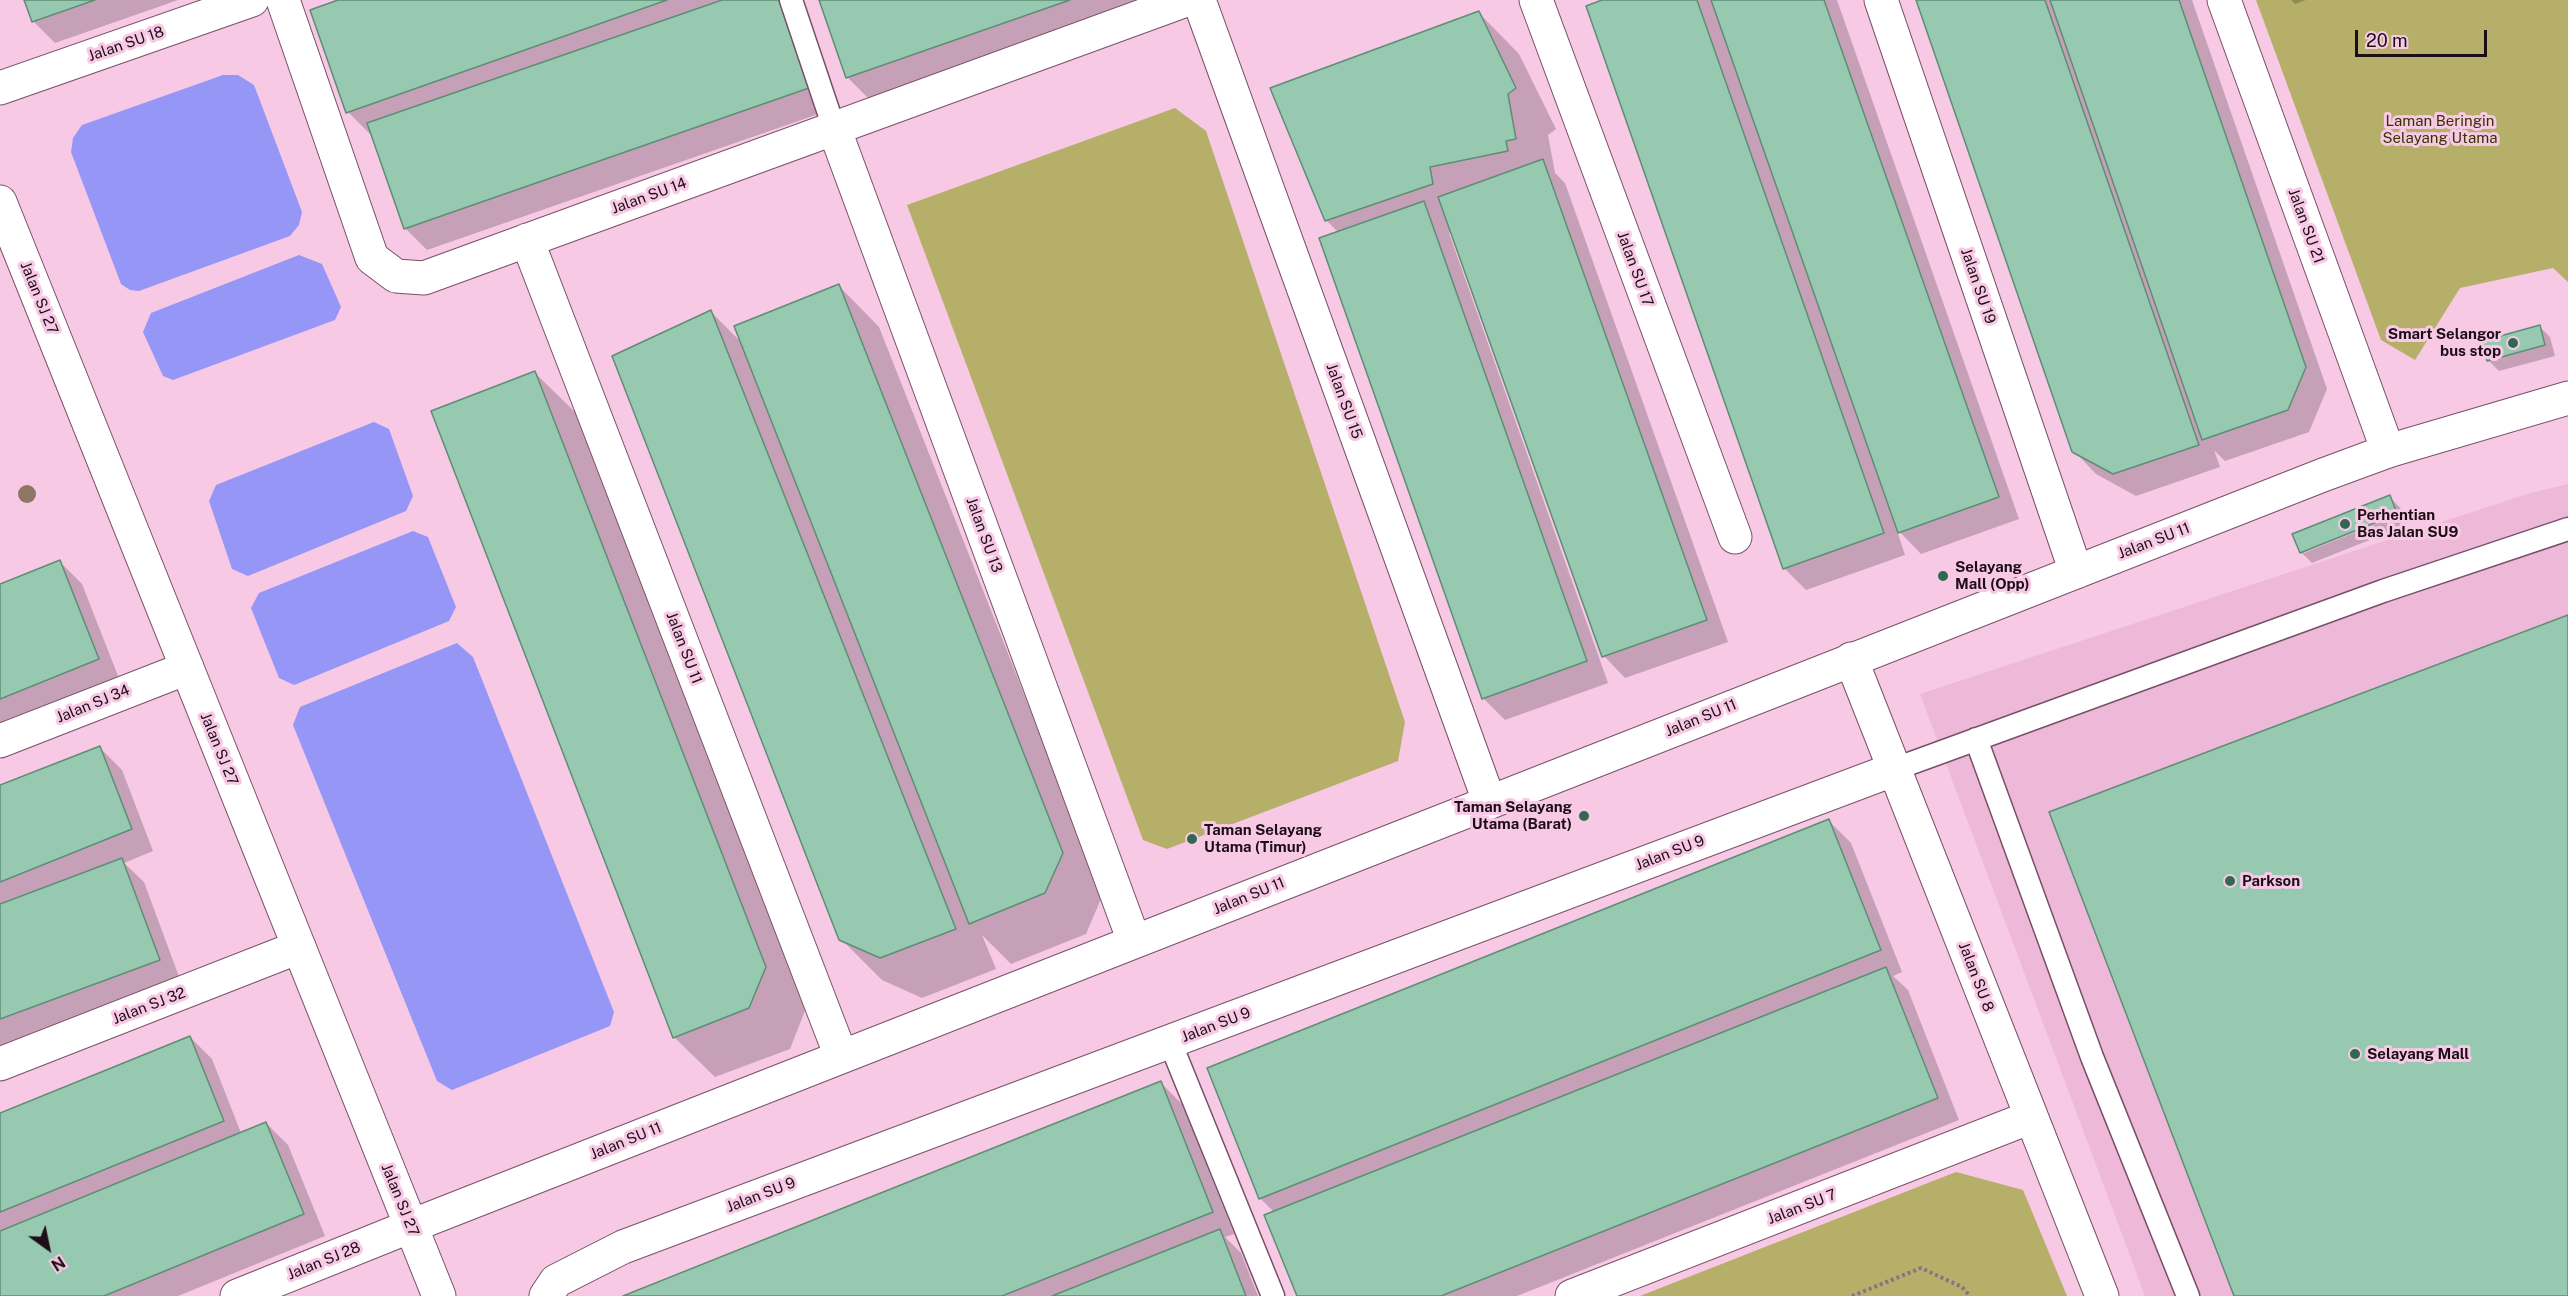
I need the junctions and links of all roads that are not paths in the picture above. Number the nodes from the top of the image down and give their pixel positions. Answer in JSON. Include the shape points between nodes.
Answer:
{"nodes":[{"id":1,"x":252,"y":0,"type":"edge"},
{"id":2,"x":284,"y":0,"type":"edge"},
{"id":3,"x":791,"y":0,"type":"edge"},
{"id":4,"x":1186,"y":0,"type":"edge"},
{"id":5,"x":1199,"y":0,"type":"edge"},
{"id":6,"x":1536,"y":0,"type":"edge"},
{"id":7,"x":1881,"y":0,"type":"edge"},
{"id":8,"x":2224,"y":0,"type":"edge"},
{"id":9,"x":0,"y":88,"type":"edge"},
{"id":10,"x":834,"y":128,"type":"junction"},
{"id":11,"x":1,"y":205,"type":"edge"},
{"id":12,"x":527,"y":240,"type":"junction"},
{"id":13,"x":2568,"y":398,"type":"edge"},
{"id":14,"x":2388,"y":451,"type":"junction"},
{"id":15,"x":2568,"y":529,"type":"edge"},
{"id":16,"x":1735,"y":537,"type":"dead end"},
{"id":17,"x":2076,"y":572,"type":"junction"},
{"id":18,"x":1851,"y":659,"type":"junction"},
{"id":19,"x":187,"y":668,"type":"junction"},
{"id":20,"x":1976,"y":739,"type":"junction"},
{"id":21,"x":0,"y":741,"type":"edge"},
{"id":22,"x":1894,"y":769,"type":"junction"},
{"id":23,"x":1489,"y":801,"type":"junction"},
{"id":24,"x":1134,"y":941,"type":"junction"},
{"id":25,"x":299,"y":947,"type":"junction"},
{"id":26,"x":1170,"y":1042,"type":"junction"},
{"id":27,"x":841,"y":1056,"type":"junction"},
{"id":28,"x":0,"y":1064,"type":"edge"},
{"id":29,"x":2031,"y":1117,"type":"junction"},
{"id":30,"x":411,"y":1226,"type":"junction"},
{"id":31,"x":237,"y":1296,"type":"edge"},
{"id":32,"x":439,"y":1296,"type":"edge"},
{"id":33,"x":546,"y":1296,"type":"edge"},
{"id":34,"x":1273,"y":1296,"type":"edge"},
{"id":35,"x":1572,"y":1296,"type":"edge"},
{"id":36,"x":2102,"y":1296,"type":"edge"},
{"id":37,"x":2188,"y":1296,"type":"edge"}],
"edges":[{"from":1,"to":9,"type":"street","name":"Jalan SU 18"},
{"from":2,"to":12,"type":"street","name":"Jalan SU 14","via":[[372,258],[396,276],[424,278]]},
{"from":3,"to":10,"type":"lane"},
{"from":4,"to":10,"type":"street","name":"Jalan SU 14"},
{"from":5,"to":23,"type":"street","name":"Jalan SU 15"},
{"from":6,"to":16,"type":"street","name":"Jalan SU 17"},
{"from":7,"to":17,"type":"street","name":"Jalan SU 19"},
{"from":8,"to":14,"type":"street","name":"Jalan SU 21"},
{"from":10,"to":12,"type":"street","name":"Jalan SU 14"},
{"from":10,"to":24,"type":"street","name":"Jalan SU 13"},
{"from":11,"to":19,"type":"street","name":"Jalan SJ 27"},
{"from":12,"to":27,"type":"street","name":"Jalan SU 11"},
{"from":13,"to":14,"type":"street","name":"Jalan SU 11"},
{"from":14,"to":17,"type":"street","name":"Jalan SU 11"},
{"from":15,"to":20,"type":"lane","via":[[2383,591]]},
{"from":17,"to":18,"type":"street","name":"Jalan SU 11"},
{"from":18,"to":22,"type":"street","name":"Jalan SU 8"},
{"from":18,"to":23,"type":"street","name":"Jalan SU 11"},
{"from":19,"to":21,"type":"street","name":"Jalan SJ 34"},
{"from":19,"to":25,"type":"street","name":"Jalan SJ 27"},
{"from":20,"to":22,"type":"lane"},
{"from":20,"to":37,"type":"lane","via":[[2092,1057]]},
{"from":22,"to":26,"type":"street","name":"Jalan SU 9"},
{"from":22,"to":29,"type":"street","name":"Jalan SU 8"},
{"from":23,"to":24,"type":"street","name":"Jalan SU 11"},
{"from":24,"to":27,"type":"street","name":"Jalan SU 11"},
{"from":25,"to":28,"type":"street","name":"Jalan SJ 32"},
{"from":25,"to":30,"type":"street","name":"Jalan SJ 27"},
{"from":26,"to":33,"type":"street","name":"Jalan SU 9","via":[[623,1247],[556,1281]]},
{"from":26,"to":34,"type":"lane"},
{"from":27,"to":30,"type":"street","name":"Jalan SU 11"},
{"from":29,"to":35,"type":"street","name":"Jalan SU 7"},
{"from":29,"to":36,"type":"street","name":"Jalan SU 8"},
{"from":30,"to":31,"type":"street","name":"Jalan SJ 28"},
{"from":30,"to":32,"type":"street","name":"Jalan SJ 27"}]}
